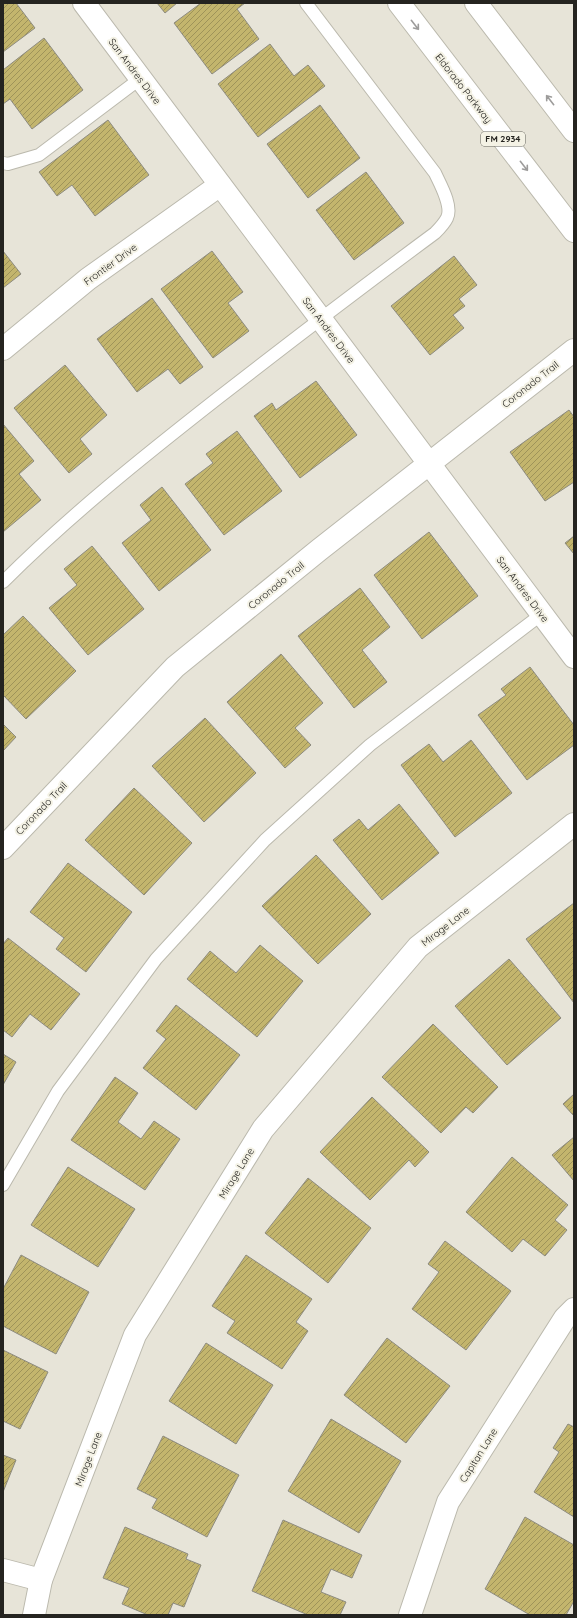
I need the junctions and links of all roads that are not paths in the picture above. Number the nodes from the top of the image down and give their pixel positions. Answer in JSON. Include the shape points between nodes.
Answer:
{"nodes":[{"id":1,"x":84,"y":3,"type":"edge"},
{"id":2,"x":306,"y":3,"type":"edge"},
{"id":3,"x":399,"y":3,"type":"edge"},
{"id":4,"x":476,"y":3,"type":"edge"},
{"id":5,"x":141,"y":78,"type":"junction"},
{"id":6,"x":574,"y":131,"type":"edge"},
{"id":7,"x":3,"y":163,"type":"edge"},
{"id":8,"x":220,"y":185,"type":"junction"},
{"id":9,"x":574,"y":231,"type":"edge"},
{"id":10,"x":320,"y":318,"type":"junction"},
{"id":11,"x":3,"y":349,"type":"edge"},
{"id":12,"x":574,"y":350,"type":"edge"},
{"id":13,"x":429,"y":463,"type":"junction"},
{"id":14,"x":3,"y":582,"type":"edge"},
{"id":15,"x":542,"y":614,"type":"junction"},
{"id":16,"x":574,"y":657,"type":"edge"},
{"id":17,"x":574,"y":824,"type":"edge"},
{"id":18,"x":3,"y":848,"type":"edge"},
{"id":19,"x":3,"y":1185,"type":"edge"},
{"id":20,"x":574,"y":1309,"type":"edge"},
{"id":21,"x":3,"y":1570,"type":"edge"},
{"id":22,"x":41,"y":1580,"type":"junction"},
{"id":23,"x":34,"y":1615,"type":"edge"},
{"id":24,"x":410,"y":1615,"type":"edge"}],
"edges":[{"from":1,"to":5,"type":"street","name":"San Andres Drive"},
{"from":2,"to":10,"type":"lane","via":[[435,173],[448,203],[448,217],[435,234]]},
{"from":3,"to":9,"type":"street","name":"Eldorado Parkway","number":"FM 2934","one_way":true},
{"from":6,"to":4,"type":"street","one_way":true},
{"from":5,"to":7,"type":"lane","via":[[39,154],[8,164]]},
{"from":5,"to":8,"type":"street","name":"San Andres Drive"},
{"from":8,"to":10,"type":"street","name":"San Andres Drive"},
{"from":8,"to":11,"type":"street","name":"Frontier Drive","via":[[88,279]]},
{"from":10,"to":13,"type":"street","name":"San Andres Drive"},
{"from":10,"to":14,"type":"lane","via":[[145,454],[41,544]]},
{"from":12,"to":13,"type":"street","name":"Coronado Trail"},
{"from":13,"to":15,"type":"street","name":"San Andres Drive"},
{"from":13,"to":18,"type":"street","name":"Coronado Trail","via":[[175,668]]},
{"from":15,"to":16,"type":"street","name":"San Andres Drive"},
{"from":15,"to":19,"type":"lane","via":[[370,745],[265,840],[156,959],[58,1091]]},
{"from":17,"to":22,"type":"street","name":"Mirage Lane","via":[[418,947],[263,1129],[135,1335]]},
{"from":20,"to":24,"type":"street","name":"Capitan Lane","via":[[565,1318],[448,1502]]},
{"from":21,"to":22,"type":"street"},
{"from":22,"to":23,"type":"street","name":"Mirage Lane"}]}
